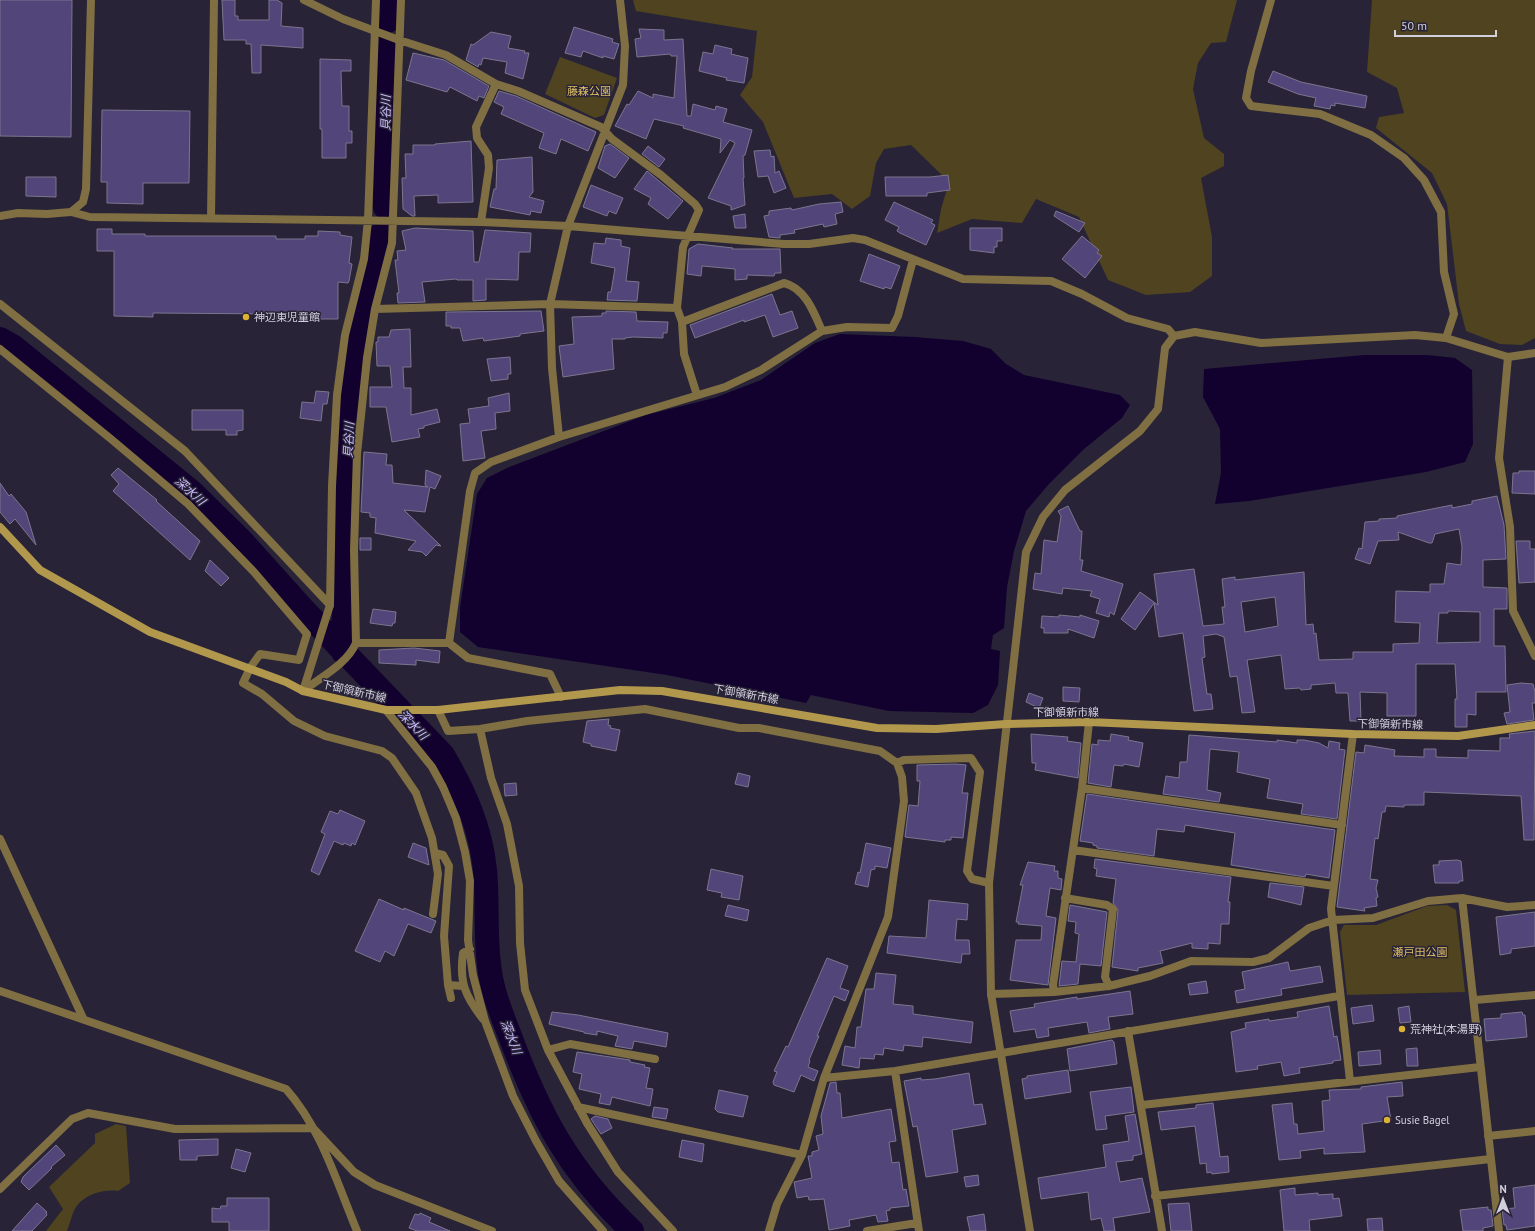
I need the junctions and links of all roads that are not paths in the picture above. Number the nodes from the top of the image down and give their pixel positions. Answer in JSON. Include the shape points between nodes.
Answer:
{"nodes":[{"id":1,"x":91,"y":0,"type":"edge"},
{"id":2,"x":214,"y":0,"type":"edge"},
{"id":3,"x":304,"y":0,"type":"edge"},
{"id":4,"x":376,"y":0,"type":"edge"},
{"id":5,"x":401,"y":0,"type":"edge"},
{"id":6,"x":620,"y":0,"type":"edge"},
{"id":7,"x":1271,"y":0,"type":"edge"},
{"id":8,"x":375,"y":31,"type":"junction"},
{"id":9,"x":399,"y":40,"type":"junction"},
{"id":10,"x":496,"y":84,"type":"junction"},
{"id":11,"x":605,"y":131,"type":"junction"},
{"id":12,"x":71,"y":212,"type":"junction"},
{"id":13,"x":0,"y":216,"type":"edge"},
{"id":14,"x":210,"y":218,"type":"junction"},
{"id":15,"x":368,"y":220,"type":"junction"},
{"id":16,"x":394,"y":221,"type":"junction"},
{"id":17,"x":481,"y":222,"type":"junction"},
{"id":18,"x":568,"y":226,"type":"junction"},
{"id":19,"x":688,"y":236,"type":"junction"},
{"id":20,"x":913,"y":260,"type":"junction"},
{"id":21,"x":0,"y":304,"type":"edge"},
{"id":22,"x":550,"y":304,"type":"junction"},
{"id":23,"x":677,"y":308,"type":"junction"},
{"id":24,"x":375,"y":309,"type":"junction"},
{"id":25,"x":682,"y":322,"type":"junction"},
{"id":26,"x":822,"y":331,"type":"junction"},
{"id":27,"x":1174,"y":336,"type":"junction"},
{"id":28,"x":1446,"y":338,"type":"junction"},
{"id":29,"x":0,"y":349,"type":"edge"},
{"id":30,"x":1535,"y":353,"type":"edge"},
{"id":31,"x":1508,"y":357,"type":"junction"},
{"id":32,"x":698,"y":395,"type":"junction"},
{"id":33,"x":559,"y":438,"type":"junction"},
{"id":34,"x":0,"y":527,"type":"edge"},
{"id":35,"x":330,"y":605,"type":"junction"},
{"id":36,"x":1532,"y":642,"type":"edge"},
{"id":37,"x":356,"y":643,"type":"junction"},
{"id":38,"x":449,"y":643,"type":"junction"},
{"id":39,"x":1535,"y":656,"type":"edge"},
{"id":40,"x":250,"y":668,"type":"junction"},
{"id":41,"x":303,"y":691,"type":"junction"},
{"id":42,"x":561,"y":697,"type":"junction"},
{"id":43,"x":386,"y":710,"type":"junction"},
{"id":44,"x":438,"y":710,"type":"junction"},
{"id":45,"x":1088,"y":722,"type":"junction"},
{"id":46,"x":1006,"y":724,"type":"junction"},
{"id":47,"x":1535,"y":725,"type":"edge"},
{"id":48,"x":480,"y":729,"type":"junction"},
{"id":49,"x":1353,"y":734,"type":"junction"},
{"id":50,"x":897,"y":763,"type":"junction"},
{"id":51,"x":1082,"y":788,"type":"junction"},
{"id":52,"x":1342,"y":825,"type":"junction"},
{"id":53,"x":0,"y":839,"type":"edge"},
{"id":54,"x":1073,"y":850,"type":"junction"},
{"id":55,"x":435,"y":854,"type":"junction"},
{"id":56,"x":989,"y":883,"type":"junction"},
{"id":57,"x":1334,"y":886,"type":"junction"},
{"id":58,"x":1065,"y":898,"type":"junction"},
{"id":59,"x":1462,"y":898,"type":"junction"},
{"id":60,"x":1535,"y":905,"type":"edge"},
{"id":61,"x":434,"y":914,"type":"dead end"},
{"id":62,"x":1333,"y":920,"type":"junction"},
{"id":63,"x":470,"y":949,"type":"junction"},
{"id":64,"x":448,"y":985,"type":"junction"},
{"id":65,"x":463,"y":986,"type":"junction"},
{"id":66,"x":1109,"y":986,"type":"junction"},
{"id":67,"x":0,"y":991,"type":"edge"},
{"id":68,"x":1054,"y":992,"type":"junction"},
{"id":69,"x":991,"y":994,"type":"junction"},
{"id":70,"x":1535,"y":994,"type":"edge"},
{"id":71,"x":1339,"y":996,"type":"junction"},
{"id":72,"x":451,"y":998,"type":"dead end"},
{"id":73,"x":1475,"y":1000,"type":"junction"},
{"id":74,"x":83,"y":1018,"type":"junction"},
{"id":75,"x":485,"y":1021,"type":"junction"},
{"id":76,"x":1128,"y":1031,"type":"junction"},
{"id":77,"x":548,"y":1050,"type":"junction"},
{"id":78,"x":1001,"y":1052,"type":"junction"},
{"id":79,"x":655,"y":1059,"type":"dead end"},
{"id":80,"x":1480,"y":1067,"type":"junction"},
{"id":81,"x":896,"y":1071,"type":"junction"},
{"id":82,"x":824,"y":1078,"type":"junction"},
{"id":83,"x":1350,"y":1081,"type":"junction"},
{"id":84,"x":1142,"y":1105,"type":"junction"},
{"id":85,"x":578,"y":1107,"type":"junction"},
{"id":86,"x":313,"y":1128,"type":"junction"},
{"id":87,"x":1535,"y":1131,"type":"edge"},
{"id":88,"x":1488,"y":1136,"type":"junction"},
{"id":89,"x":802,"y":1155,"type":"junction"},
{"id":90,"x":1491,"y":1159,"type":"junction"},
{"id":91,"x":0,"y":1189,"type":"edge"},
{"id":92,"x":1155,"y":1196,"type":"junction"},
{"id":93,"x":918,"y":1227,"type":"edge"},
{"id":94,"x":357,"y":1231,"type":"edge"},
{"id":95,"x":492,"y":1231,"type":"edge"},
{"id":96,"x":603,"y":1231,"type":"edge"},
{"id":97,"x":672,"y":1231,"type":"edge"},
{"id":98,"x":769,"y":1231,"type":"edge"},
{"id":99,"x":866,"y":1231,"type":"edge"},
{"id":100,"x":1030,"y":1231,"type":"edge"},
{"id":101,"x":1162,"y":1231,"type":"edge"},
{"id":102,"x":1498,"y":1231,"type":"edge"}],
"edges":[{"from":1,"to":12,"type":"street","via":[[86,189],[83,202]]},
{"from":2,"to":14,"type":"street"},
{"from":3,"to":8,"type":"street"},
{"from":4,"to":8,"type":"street"},
{"from":5,"to":9,"type":"street"},
{"from":6,"to":11,"type":"street","via":[[625,46],[623,85]]},
{"from":7,"to":28,"type":"street","via":[[1251,71],[1247,102],[1251,106],[1320,114],[1372,135],[1404,158],[1424,180],[1441,212],[1444,272],[1454,314]]},
{"from":8,"to":9,"type":"street"},
{"from":8,"to":15,"type":"street"},
{"from":9,"to":10,"type":"street","via":[[446,55]]},
{"from":9,"to":16,"type":"street"},
{"from":10,"to":11,"type":"street","via":[[561,109]]},
{"from":10,"to":17,"type":"street","via":[[476,127],[477,138],[488,155],[489,168]]},
{"from":11,"to":18,"type":"street"},
{"from":11,"to":19,"type":"street","via":[[695,204],[699,210]]},
{"from":12,"to":13,"type":"street"},
{"from":12,"to":14,"type":"street","via":[[90,217]]},
{"from":14,"to":15,"type":"street"},
{"from":15,"to":16,"type":"street"},
{"from":15,"to":35,"type":"street","via":[[364,259],[345,335],[337,395]]},
{"from":16,"to":17,"type":"street"},
{"from":16,"to":24,"type":"street","via":[[392,243]]},
{"from":17,"to":18,"type":"street"},
{"from":18,"to":19,"type":"street"},
{"from":18,"to":22,"type":"street"},
{"from":19,"to":20,"type":"street","via":[[784,244],[809,244],[853,238],[865,240]]},
{"from":19,"to":23,"type":"street","via":[[683,247]]},
{"from":20,"to":26,"type":"street","via":[[898,316],[892,328],[847,327]]},
{"from":20,"to":27,"type":"street","via":[[963,279],[1051,281],[1127,318],[1168,329]]},
{"from":21,"to":35,"type":"street","via":[[185,451]]},
{"from":22,"to":23,"type":"street"},
{"from":22,"to":24,"type":"street"},
{"from":22,"to":33,"type":"street","via":[[552,368]]},
{"from":23,"to":25,"type":"street"},
{"from":24,"to":37,"type":"street","via":[[357,454],[354,550]]},
{"from":25,"to":26,"type":"street","via":[[784,283],[795,286],[802,294]]},
{"from":25,"to":32,"type":"street","via":[[684,354]]},
{"from":26,"to":32,"type":"street","via":[[761,370],[725,387]]},
{"from":27,"to":28,"type":"street","via":[[1195,332],[1261,343],[1416,335]]},
{"from":27,"to":46,"type":"street","via":[[1165,348],[1158,409],[1140,431],[1065,490],[1043,516],[1026,552]]},
{"from":28,"to":31,"type":"street"},
{"from":29,"to":40,"type":"street","via":[[188,504],[254,572],[307,634],[299,660],[260,654]]},
{"from":30,"to":31,"type":"street"},
{"from":31,"to":36,"type":"street","via":[[1499,458],[1510,527],[1513,611]]},
{"from":32,"to":33,"type":"street"},
{"from":33,"to":38,"type":"street","via":[[492,462],[475,473],[470,491]]},
{"from":34,"to":40,"type":"main road","name":"下御領新市線","via":[[40,570],[150,632]]},
{"from":35,"to":41,"type":"street"},
{"from":36,"to":39,"type":"street"},
{"from":37,"to":38,"type":"street"},
{"from":37,"to":41,"type":"street","via":[[340,663]]},
{"from":38,"to":42,"type":"street","via":[[468,658],[550,674]]},
{"from":40,"to":41,"type":"main road","name":"下御領新市線"},
{"from":40,"to":55,"type":"street","via":[[243,683],[262,694],[294,721],[324,736],[382,751],[392,758],[416,793],[425,813]]},
{"from":41,"to":43,"type":"main road","name":"下御領新市線"},
{"from":42,"to":44,"type":"main road","name":"下御領新市線"},
{"from":42,"to":46,"type":"main road","name":"下御領新市線","via":[[620,690],[662,691],[877,728],[936,729]]},
{"from":43,"to":44,"type":"main road","name":"下御領新市線"},
{"from":43,"to":63,"type":"street","via":[[432,767],[444,787],[456,818],[470,881]]},
{"from":44,"to":48,"type":"street","via":[[448,731]]},
{"from":45,"to":46,"type":"main road","name":"下御領新市線"},
{"from":45,"to":49,"type":"main road","name":"下御領新市線"},
{"from":45,"to":51,"type":"street"},
{"from":46,"to":56,"type":"street"},
{"from":47,"to":49,"type":"main road","name":"下御領新市線","via":[[1458,736]]},
{"from":48,"to":50,"type":"street","via":[[645,708],[739,728],[759,728],[880,751]]},
{"from":48,"to":77,"type":"street","via":[[491,778],[507,824],[519,886],[520,942],[525,990]]},
{"from":49,"to":52,"type":"street"},
{"from":50,"to":56,"type":"street","via":[[904,760],[971,758],[980,772],[967,871],[972,879]]},
{"from":50,"to":82,"type":"street","via":[[902,777],[904,800],[888,917]]},
{"from":51,"to":52,"type":"street"},
{"from":51,"to":54,"type":"street"},
{"from":52,"to":57,"type":"street"},
{"from":53,"to":74,"type":"street"},
{"from":54,"to":57,"type":"street"},
{"from":54,"to":58,"type":"street"},
{"from":55,"to":61,"type":"street","via":[[438,874]]},
{"from":55,"to":64,"type":"street","via":[[442,855],[449,866],[444,936]]},
{"from":56,"to":69,"type":"street"},
{"from":57,"to":62,"type":"street","via":[[1331,910]]},
{"from":58,"to":66,"type":"street","via":[[1113,909],[1105,977]]},
{"from":58,"to":68,"type":"street"},
{"from":59,"to":60,"type":"street","via":[[1507,907]]},
{"from":59,"to":62,"type":"street","via":[[1428,902],[1373,918]]},
{"from":59,"to":73,"type":"street"},
{"from":62,"to":66,"type":"street","via":[[1309,928],[1269,958],[1253,962],[1191,961],[1150,976]]},
{"from":62,"to":71,"type":"street"},
{"from":63,"to":65,"type":"street","via":[[463,953]]},
{"from":63,"to":75,"type":"street","via":[[473,975]]},
{"from":64,"to":65,"type":"street"},
{"from":64,"to":72,"type":"street"},
{"from":65,"to":75,"type":"street","via":[[470,1003]]},
{"from":66,"to":68,"type":"street"},
{"from":67,"to":74,"type":"street"},
{"from":68,"to":69,"type":"street"},
{"from":69,"to":78,"type":"street"},
{"from":70,"to":73,"type":"street"},
{"from":71,"to":76,"type":"street"},
{"from":71,"to":83,"type":"street"},
{"from":73,"to":80,"type":"street"},
{"from":74,"to":86,"type":"street","via":[[286,1089]]},
{"from":75,"to":96,"type":"street","via":[[514,1096],[536,1141],[559,1181]]},
{"from":76,"to":78,"type":"street"},
{"from":76,"to":84,"type":"street"},
{"from":77,"to":79,"type":"street","via":[[570,1044]]},
{"from":77,"to":85,"type":"street"},
{"from":78,"to":81,"type":"street"},
{"from":78,"to":100,"type":"street"},
{"from":80,"to":83,"type":"street"},
{"from":80,"to":88,"type":"street"},
{"from":81,"to":82,"type":"street"},
{"from":81,"to":93,"type":"street"},
{"from":82,"to":89,"type":"street"},
{"from":83,"to":84,"type":"street"},
{"from":84,"to":92,"type":"street"},
{"from":85,"to":89,"type":"street"},
{"from":85,"to":97,"type":"street","via":[[618,1172]]},
{"from":86,"to":91,"type":"street","via":[[175,1128],[88,1113],[72,1119]]},
{"from":86,"to":94,"type":"street"},
{"from":86,"to":95,"type":"street","via":[[354,1172],[375,1186]]},
{"from":87,"to":88,"type":"street"},
{"from":88,"to":90,"type":"street"},
{"from":89,"to":98,"type":"street","via":[[776,1204]]},
{"from":90,"to":92,"type":"street"},
{"from":90,"to":102,"type":"street"},
{"from":92,"to":101,"type":"street"},
{"from":93,"to":99,"type":"street"}]}
